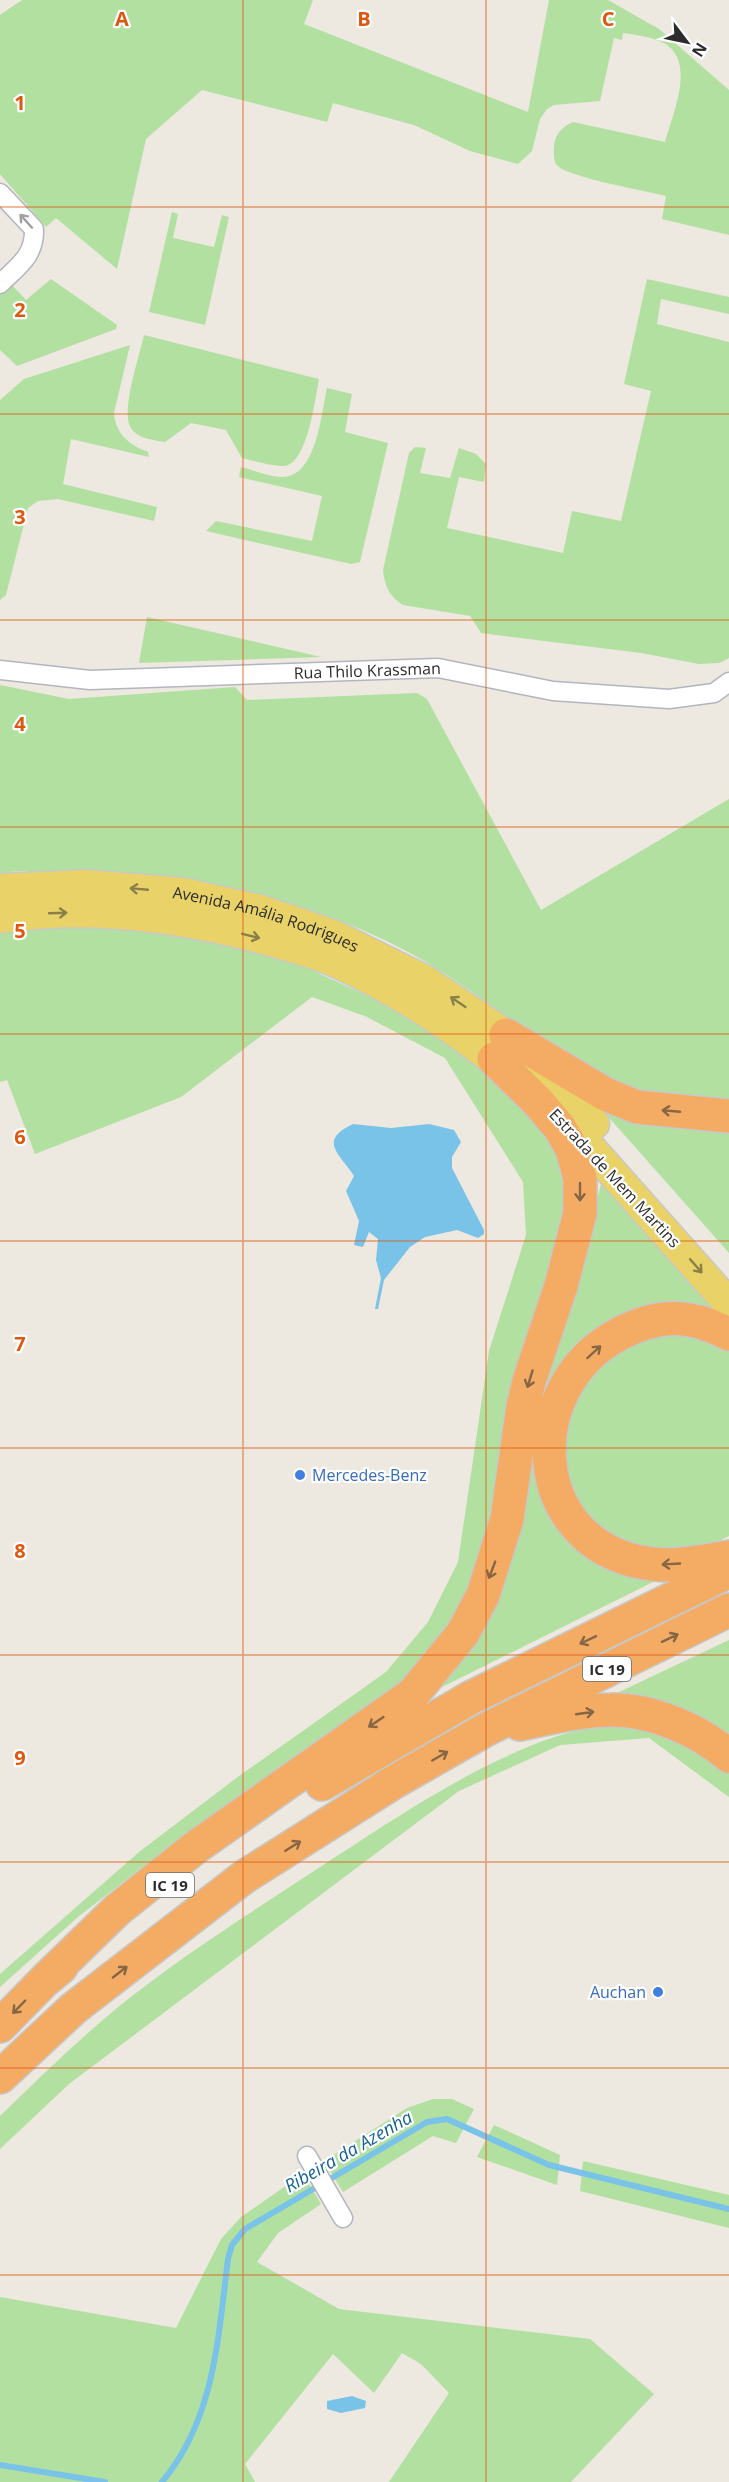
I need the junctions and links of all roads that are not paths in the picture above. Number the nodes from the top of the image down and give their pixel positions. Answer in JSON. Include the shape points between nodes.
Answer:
{"nodes":[{"id":1,"x":0,"y":193,"type":"edge"},
{"id":2,"x":0,"y":284,"type":"edge"},
{"id":3,"x":0,"y":670,"type":"edge"},
{"id":4,"x":729,"y":682,"type":"edge"},
{"id":5,"x":0,"y":889,"type":"edge"},
{"id":6,"x":0,"y":918,"type":"edge"},
{"id":7,"x":500,"y":1047,"type":"junction"},
{"id":8,"x":729,"y":1116,"type":"edge"},
{"id":9,"x":729,"y":1273,"type":"edge"},
{"id":10,"x":729,"y":1304,"type":"edge"},
{"id":11,"x":729,"y":1334,"type":"edge"},
{"id":12,"x":729,"y":1557,"type":"edge"},
{"id":13,"x":729,"y":1571,"type":"edge"},
{"id":14,"x":729,"y":1610,"type":"edge"},
{"id":15,"x":485,"y":1730,"type":"junction"},
{"id":16,"x":729,"y":1756,"type":"edge"},
{"id":17,"x":44,"y":1981,"type":"junction"},
{"id":18,"x":0,"y":2026,"type":"edge"},
{"id":19,"x":0,"y":2077,"type":"edge"},
{"id":20,"x":307,"y":2156,"type":"dead end"},
{"id":21,"x":340,"y":2212,"type":"dead end"}],
"edges":[{"from":2,"to":1,"type":"street","one_way":true,"via":[[35,245],[34,230]]},
{"from":3,"to":4,"type":"street","name":"Rua Thilo Krassman","via":[[90,680],[438,668],[553,691],[669,699],[714,693]]},
{"from":7,"to":5,"type":"main road","name":"Avenida Amália Rodrigues","one_way":true,"via":[[440,990],[333,935],[260,910],[138,888],[86,885]]},
{"from":6,"to":7,"type":"main road","name":"Avenida Amália Rodrigues","one_way":true,"via":[[115,913],[202,924],[275,942],[333,961],[444,1023]]},
{"from":8,"to":7,"type":"highway","one_way":true,"via":[[637,1107]]},
{"from":7,"to":9,"type":"main road","name":"Estrada de Mem Martins","via":[[626,1160]]},
{"from":7,"to":10,"type":"main road","name":"Estrada de Mem Martins","one_way":true},
{"from":7,"to":17,"type":"highway","one_way":true,"via":[[572,1149],[580,1178],[580,1213],[523,1407],[507,1519],[483,1595],[463,1633],[413,1695],[196,1847],[117,1910]]},
{"from":12,"to":11,"type":"highway","one_way":true,"via":[[653,1564],[606,1550],[583,1532],[562,1506],[549,1470],[551,1421],[566,1384],[592,1352],[610,1339],[655,1319],[671,1317],[708,1324]]},
{"from":13,"to":17,"type":"highway","number":"IC 19","one_way":true,"via":[[470,1698],[354,1764],[220,1848]]},
{"from":15,"to":14,"type":"highway","number":"IC 19","one_way":true},
{"from":15,"to":16,"type":"highway","one_way":true,"via":[[612,1709],[671,1723],[700,1736]]},
{"from":19,"to":15,"type":"highway","number":"IC 19","one_way":true,"via":[[74,2008],[244,1877]]},
{"from":17,"to":18,"type":"highway","number":"IC 19","one_way":true},
{"from":20,"to":21,"type":"street"}]}
